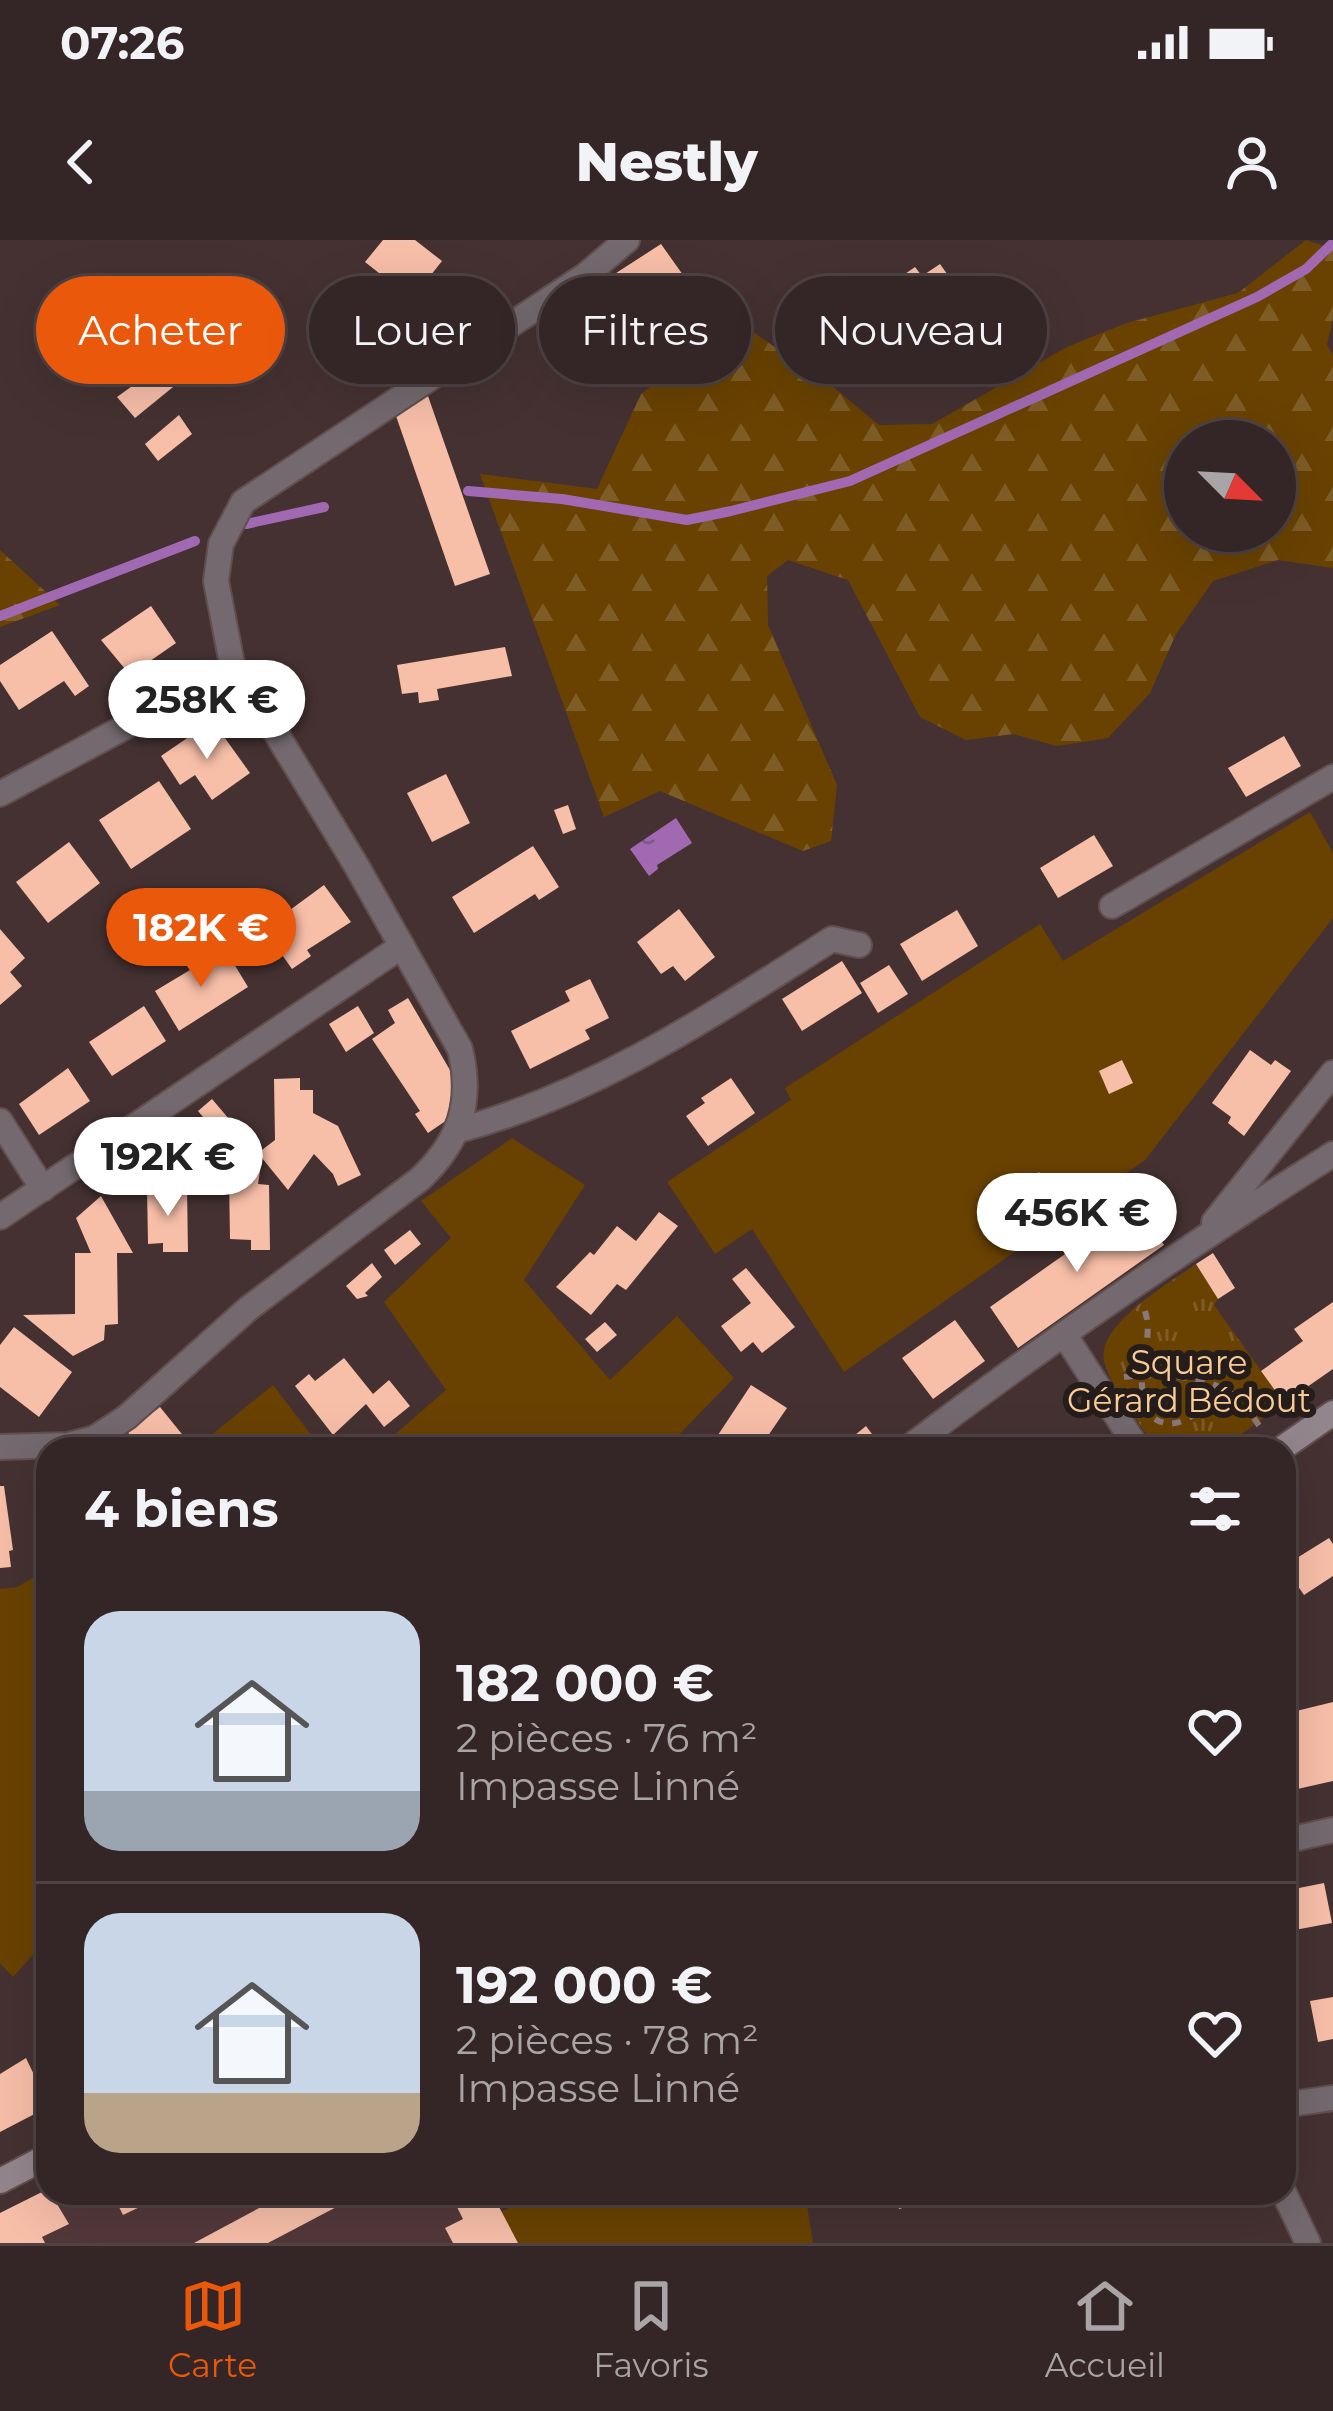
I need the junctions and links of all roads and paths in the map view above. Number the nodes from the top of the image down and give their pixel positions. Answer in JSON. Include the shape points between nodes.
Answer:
{"nodes":[{"id":1,"x":627,"y":240,"type":"edge"},
{"id":2,"x":233,"y":669,"type":"junction"},
{"id":3,"x":1333,"y":777,"type":"edge"},
{"id":4,"x":0,"y":794,"type":"edge"},
{"id":5,"x":1112,"y":906,"type":"dead end"},
{"id":6,"x":859,"y":945,"type":"dead end"},
{"id":7,"x":402,"y":946,"type":"junction"},
{"id":8,"x":1333,"y":1073,"type":"edge"},
{"id":9,"x":0,"y":1121,"type":"edge"},
{"id":10,"x":459,"y":1130,"type":"junction"},
{"id":11,"x":1333,"y":1154,"type":"edge"},
{"id":12,"x":43,"y":1189,"type":"junction"},
{"id":13,"x":0,"y":1217,"type":"edge"},
{"id":14,"x":1201,"y":1238,"type":"junction"},
{"id":15,"x":1134,"y":1286,"type":"junction"},
{"id":16,"x":1064,"y":1334,"type":"junction"},
{"id":17,"x":1141,"y":1376,"type":"junction"},
{"id":18,"x":1223,"y":1389,"type":"junction"},
{"id":19,"x":1102,"y":1392,"type":"junction"},
{"id":20,"x":1333,"y":1413,"type":"edge"},
{"id":21,"x":1262,"y":1430,"type":"dead end"},
{"id":22,"x":97,"y":1437,"type":"edge"},
{"id":23,"x":923,"y":1437,"type":"edge"},
{"id":24,"x":1130,"y":1437,"type":"edge"},
{"id":25,"x":1296,"y":1439,"type":"edge"},
{"id":26,"x":36,"y":1446,"type":"edge"},
{"id":27,"x":0,"y":1448,"type":"edge"},
{"id":28,"x":1333,"y":1830,"type":"edge"},
{"id":29,"x":1296,"y":1838,"type":"edge"},
{"id":30,"x":1333,"y":2098,"type":"edge"},
{"id":31,"x":1296,"y":2103,"type":"edge"},
{"id":32,"x":36,"y":2160,"type":"edge"},
{"id":33,"x":5,"y":2170,"type":"edge"},
{"id":34,"x":1290,"y":2205,"type":"edge"},
{"id":35,"x":1308,"y":2243,"type":"edge"}],
"edges":[{"from":1,"to":2,"type":"street","via":[[243,502],[221,544],[216,581]]},
{"from":2,"to":4,"type":"street"},
{"from":2,"to":7,"type":"street"},
{"from":3,"to":5,"type":"street"},
{"from":6,"to":10,"type":"street","via":[[832,939],[651,1052],[552,1101]]},
{"from":7,"to":10,"type":"street","via":[[460,1049],[466,1102]]},
{"from":7,"to":12,"type":"street"},
{"from":8,"to":14,"type":"street"},
{"from":9,"to":12,"type":"street"},
{"from":10,"to":22,"type":"street","via":[[420,1179]]},
{"from":11,"to":14,"type":"street"},
{"from":12,"to":13,"type":"street"},
{"from":14,"to":15,"type":"street"},
{"from":15,"to":16,"type":"street"},
{"from":15,"to":17,"type":"path","via":[[1150,1336]]},
{"from":16,"to":19,"type":"street"},
{"from":16,"to":23,"type":"street"},
{"from":17,"to":18,"type":"path"},
{"from":17,"to":18,"type":"path","via":[[1145,1400],[1168,1426]]},
{"from":17,"to":19,"type":"path","via":[[1119,1378]]},
{"from":18,"to":21,"type":"path"},
{"from":19,"to":24,"type":"street"},
{"from":20,"to":25,"type":"main road"},
{"from":26,"to":27,"type":"street"},
{"from":28,"to":29,"type":"street"},
{"from":30,"to":31,"type":"street"},
{"from":32,"to":33,"type":"main road"},
{"from":34,"to":35,"type":"street"}]}
